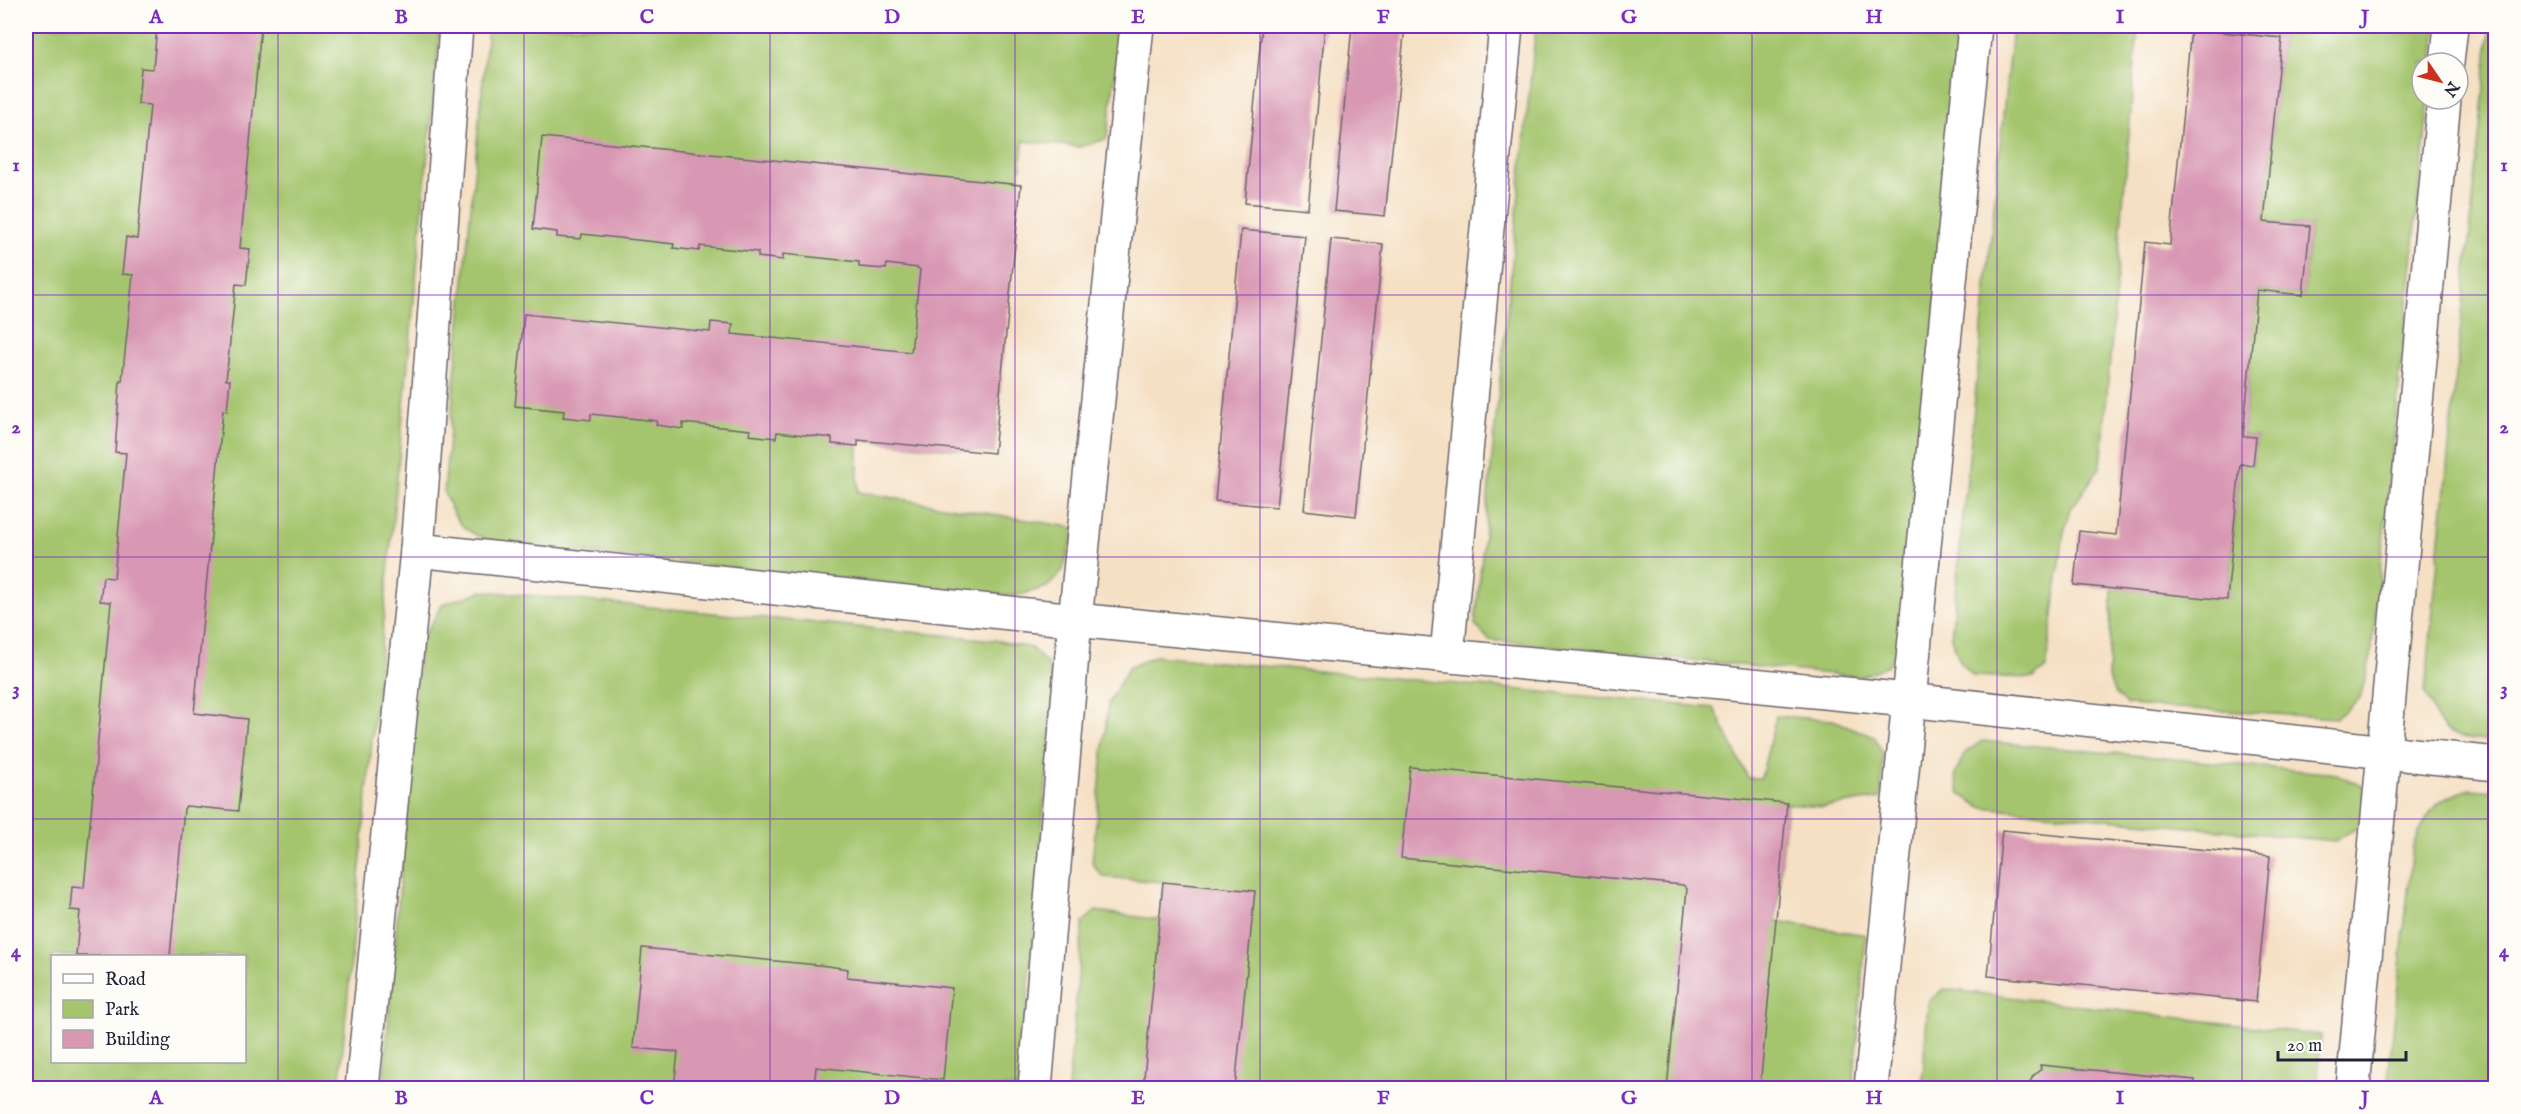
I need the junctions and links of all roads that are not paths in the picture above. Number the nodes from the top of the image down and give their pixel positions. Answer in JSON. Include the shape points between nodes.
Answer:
{"nodes":[{"id":1,"x":456,"y":26,"type":"edge"},
{"id":2,"x":1137,"y":26,"type":"edge"},
{"id":3,"x":1506,"y":26,"type":"edge"},
{"id":4,"x":1975,"y":26,"type":"edge"},
{"id":5,"x":2451,"y":26,"type":"edge"},
{"id":6,"x":2448,"y":51,"type":"edge"},
{"id":7,"x":2443,"y":111,"type":"edge"},
{"id":8,"x":417,"y":550,"type":"junction"},
{"id":9,"x":1075,"y":620,"type":"junction"},
{"id":10,"x":1447,"y":655,"type":"junction"},
{"id":11,"x":1908,"y":700,"type":"junction"},
{"id":12,"x":2385,"y":751,"type":"junction"},
{"id":13,"x":2496,"y":764,"type":"edge"},
{"id":14,"x":362,"y":1089,"type":"edge"},
{"id":15,"x":1035,"y":1089,"type":"edge"},
{"id":16,"x":1871,"y":1089,"type":"edge"},
{"id":17,"x":2353,"y":1089,"type":"edge"}],
"edges":[{"from":1,"to":8,"type":"lane"},
{"from":2,"to":9,"type":"lane"},
{"from":3,"to":10,"type":"lane"},
{"from":4,"to":11,"type":"lane"},
{"from":5,"to":6,"type":"lane"},
{"from":7,"to":12,"type":"lane"},
{"from":8,"to":9,"type":"lane"},
{"from":8,"to":14,"type":"lane"},
{"from":9,"to":10,"type":"lane"},
{"from":9,"to":15,"type":"lane"},
{"from":10,"to":11,"type":"lane"},
{"from":11,"to":12,"type":"lane"},
{"from":11,"to":16,"type":"lane"},
{"from":12,"to":13,"type":"lane"},
{"from":12,"to":17,"type":"lane"}]}
